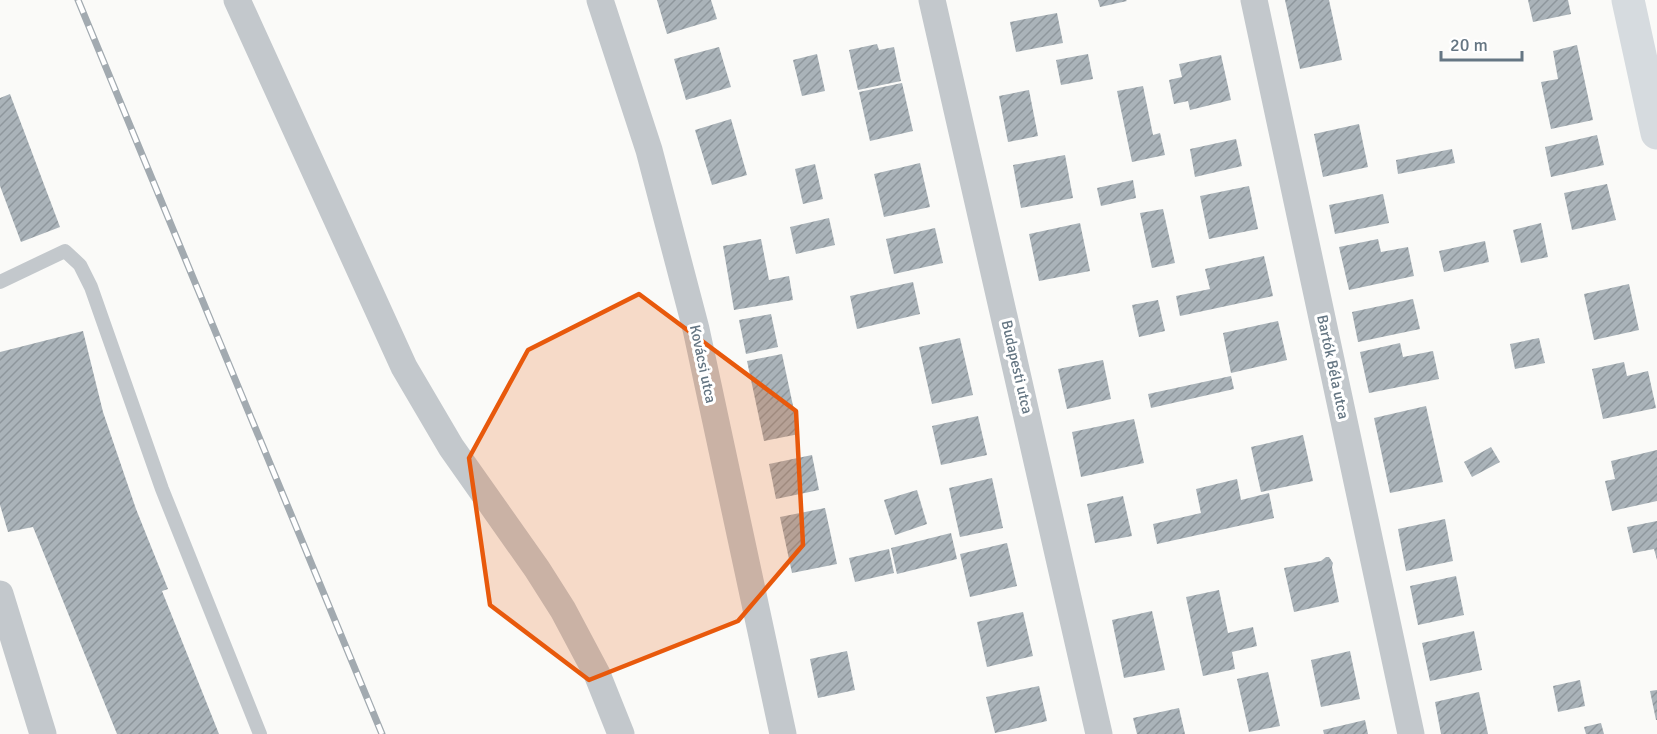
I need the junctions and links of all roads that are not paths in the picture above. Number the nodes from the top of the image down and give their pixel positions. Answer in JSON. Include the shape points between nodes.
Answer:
{"nodes":[{"id":1,"x":237,"y":0,"type":"edge"},
{"id":2,"x":600,"y":0,"type":"edge"},
{"id":3,"x":932,"y":0,"type":"edge"},
{"id":4,"x":1254,"y":0,"type":"edge"},
{"id":5,"x":1628,"y":0,"type":"edge"},
{"id":6,"x":1657,"y":133,"type":"edge"},
{"id":7,"x":0,"y":282,"type":"edge"},
{"id":8,"x":0,"y":594,"type":"edge"},
{"id":9,"x":43,"y":734,"type":"edge"},
{"id":10,"x":260,"y":734,"type":"edge"},
{"id":11,"x":621,"y":734,"type":"edge"},
{"id":12,"x":783,"y":734,"type":"edge"},
{"id":13,"x":1099,"y":734,"type":"edge"},
{"id":14,"x":1411,"y":734,"type":"edge"}],
"edges":[{"from":1,"to":11,"type":"street","via":[[404,367],[468,473],[550,589],[597,674]]},
{"from":2,"to":12,"type":"street","name":"Kovácsi utca","via":[[649,150],[696,329]]},
{"from":3,"to":13,"type":"street","name":"Budapesti utca"},
{"from":4,"to":14,"type":"street","name":"Bartók Béla utca"},
{"from":5,"to":6,"type":"main road"},
{"from":7,"to":10,"type":"lane","via":[[65,251],[80,265],[162,489]]},
{"from":8,"to":9,"type":"street"}]}
